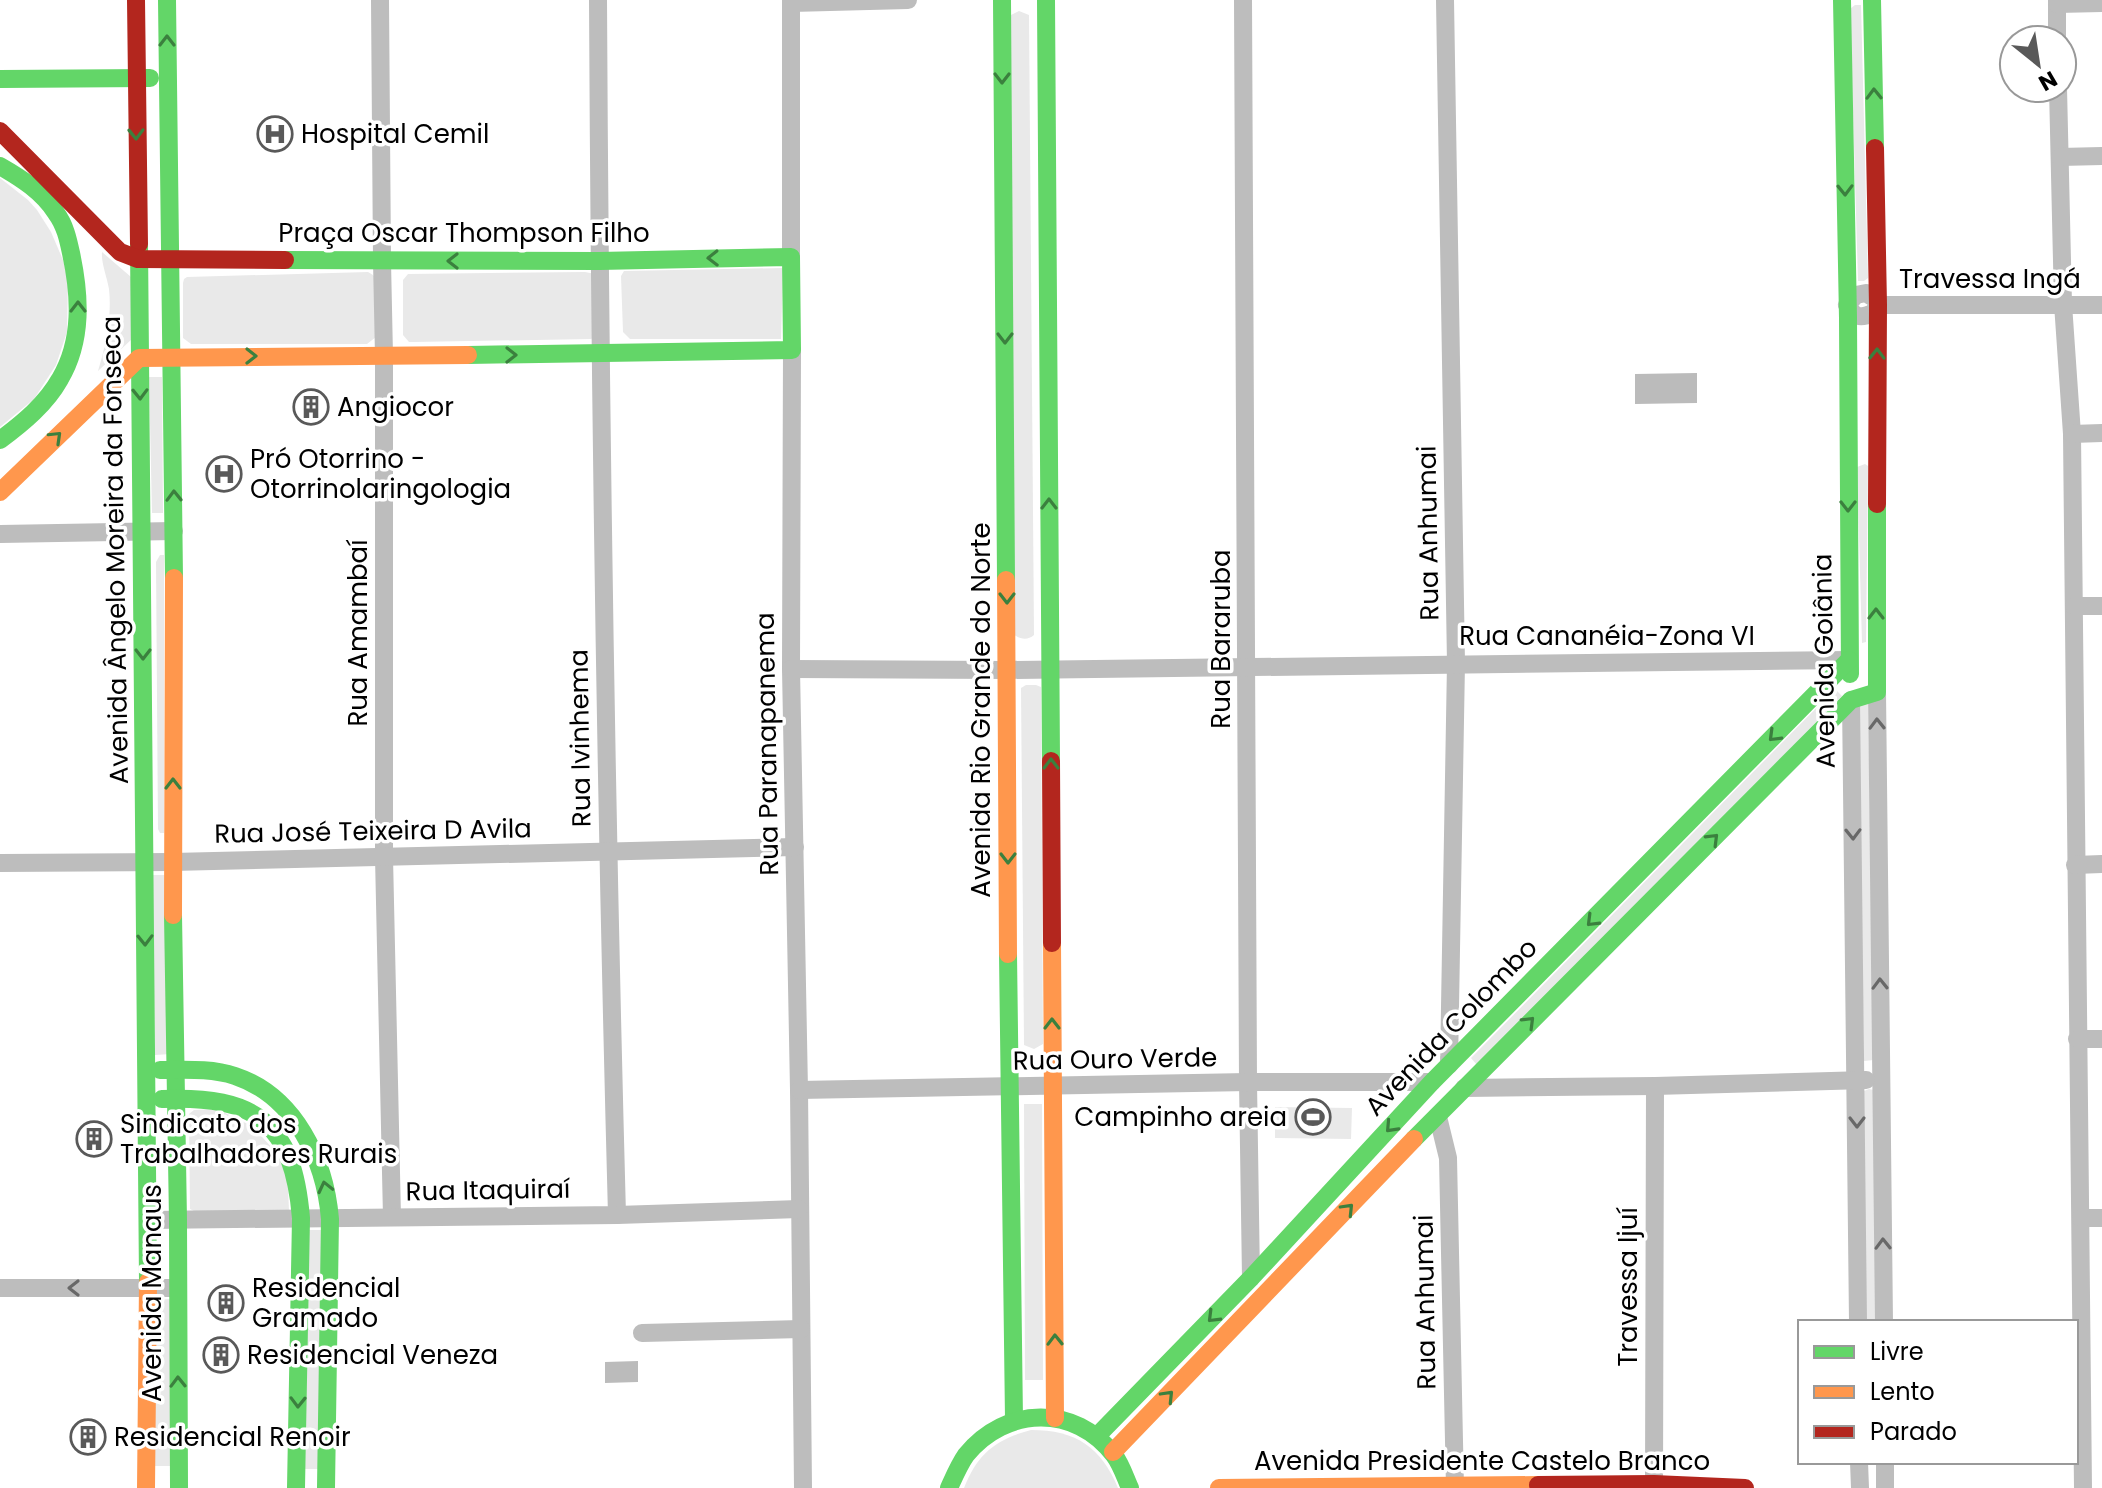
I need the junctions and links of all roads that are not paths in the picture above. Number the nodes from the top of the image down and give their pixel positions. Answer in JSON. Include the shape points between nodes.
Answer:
{"nodes":[{"id":1,"x":136,"y":0,"type":"edge"},
{"id":2,"x":167,"y":0,"type":"edge"},
{"id":3,"x":380,"y":0,"type":"edge"},
{"id":4,"x":598,"y":0,"type":"edge"},
{"id":5,"x":908,"y":0,"type":"edge"},
{"id":6,"x":1002,"y":0,"type":"edge"},
{"id":7,"x":1046,"y":0,"type":"edge"},
{"id":8,"x":1243,"y":0,"type":"edge"},
{"id":9,"x":1445,"y":0,"type":"edge"},
{"id":10,"x":1842,"y":0,"type":"edge"},
{"id":11,"x":1872,"y":0,"type":"edge"},
{"id":12,"x":791,"y":2,"type":"edge"},
{"id":13,"x":2057,"y":2,"type":"edge"},
{"id":14,"x":2102,"y":3,"type":"edge"},
{"id":15,"x":2057,"y":24,"type":"edge"},
{"id":16,"x":136,"y":78,"type":"junction"},
{"id":17,"x":167,"y":78,"type":"junction"},
{"id":18,"x":0,"y":79,"type":"edge"},
{"id":19,"x":2058,"y":104,"type":"edge"},
{"id":20,"x":0,"y":131,"type":"edge"},
{"id":21,"x":2102,"y":156,"type":"edge"},
{"id":22,"x":2060,"y":157,"type":"junction"},
{"id":23,"x":0,"y":165,"type":"edge"},
{"id":24,"x":44,"y":174,"type":"junction"},
{"id":25,"x":137,"y":216,"type":"junction"},
{"id":26,"x":63,"y":224,"type":"junction"},
{"id":27,"x":107,"y":239,"type":"junction"},
{"id":28,"x":791,"y":257,"type":"junction"},
{"id":29,"x":138,"y":259,"type":"junction"},
{"id":30,"x":169,"y":259,"type":"junction"},
{"id":31,"x":382,"y":261,"type":"junction"},
{"id":32,"x":599,"y":261,"type":"junction"},
{"id":33,"x":2063,"y":304,"type":"junction"},
{"id":34,"x":1847,"y":305,"type":"junction"},
{"id":35,"x":1878,"y":305,"type":"junction"},
{"id":36,"x":2102,"y":305,"type":"edge"},
{"id":37,"x":792,"y":350,"type":"junction"},
{"id":38,"x":601,"y":354,"type":"junction"},
{"id":39,"x":173,"y":356,"type":"junction"},
{"id":40,"x":384,"y":356,"type":"junction"},
{"id":41,"x":139,"y":358,"type":"junction"},
{"id":42,"x":49,"y":395,"type":"junction"},
{"id":43,"x":2102,"y":433,"type":"edge"},
{"id":44,"x":2072,"y":434,"type":"junction"},
{"id":45,"x":0,"y":440,"type":"edge"},
{"id":46,"x":1847,"y":453,"type":"junction"},
{"id":47,"x":1876,"y":454,"type":"junction"},
{"id":48,"x":0,"y":480,"type":"edge"},
{"id":49,"x":0,"y":492,"type":"edge"},
{"id":50,"x":174,"y":531,"type":"junction"},
{"id":51,"x":142,"y":532,"type":"junction"},
{"id":52,"x":0,"y":534,"type":"edge"},
{"id":53,"x":2074,"y":606,"type":"junction"},
{"id":54,"x":2102,"y":606,"type":"edge"},
{"id":55,"x":1876,"y":656,"type":"junction"},
{"id":56,"x":1849,"y":660,"type":"junction"},
{"id":57,"x":1456,"y":663,"type":"junction"},
{"id":58,"x":1247,"y":666,"type":"junction"},
{"id":59,"x":791,"y":669,"type":"junction"},
{"id":60,"x":1051,"y":669,"type":"junction"},
{"id":61,"x":1007,"y":670,"type":"junction"},
{"id":62,"x":1877,"y":692,"type":"junction"},
{"id":63,"x":1851,"y":700,"type":"junction"},
{"id":64,"x":795,"y":847,"type":"junction"},
{"id":65,"x":607,"y":852,"type":"junction"},
{"id":66,"x":384,"y":857,"type":"junction"},
{"id":67,"x":144,"y":862,"type":"junction"},
{"id":68,"x":172,"y":862,"type":"junction"},
{"id":69,"x":0,"y":863,"type":"edge"},
{"id":70,"x":2102,"y":864,"type":"edge"},
{"id":71,"x":2075,"y":865,"type":"junction"},
{"id":72,"x":2077,"y":1039,"type":"junction"},
{"id":73,"x":2102,"y":1039,"type":"edge"},
{"id":74,"x":1449,"y":1065,"type":"junction"},
{"id":75,"x":147,"y":1070,"type":"junction"},
{"id":76,"x":175,"y":1070,"type":"junction"},
{"id":77,"x":1881,"y":1079,"type":"junction"},
{"id":78,"x":1856,"y":1080,"type":"junction"},
{"id":79,"x":1248,"y":1082,"type":"junction"},
{"id":80,"x":1432,"y":1082,"type":"junction"},
{"id":81,"x":1052,"y":1086,"type":"junction"},
{"id":82,"x":1655,"y":1086,"type":"junction"},
{"id":83,"x":1008,"y":1087,"type":"junction"},
{"id":84,"x":1464,"y":1088,"type":"junction"},
{"id":85,"x":799,"y":1090,"type":"junction"},
{"id":86,"x":1419,"y":1097,"type":"junction"},
{"id":87,"x":148,"y":1099,"type":"junction"},
{"id":88,"x":175,"y":1099,"type":"junction"},
{"id":89,"x":1438,"y":1117,"type":"junction"},
{"id":90,"x":799,"y":1209,"type":"junction"},
{"id":91,"x":617,"y":1215,"type":"junction"},
{"id":92,"x":392,"y":1217,"type":"junction"},
{"id":93,"x":301,"y":1218,"type":"junction"},
{"id":94,"x":2081,"y":1218,"type":"junction"},
{"id":95,"x":2102,"y":1218,"type":"edge"},
{"id":96,"x":330,"y":1219,"type":"junction"},
{"id":97,"x":149,"y":1220,"type":"junction"},
{"id":98,"x":178,"y":1220,"type":"junction"},
{"id":99,"x":1251,"y":1278,"type":"junction"},
{"id":100,"x":149,"y":1287,"type":"junction"},
{"id":101,"x":0,"y":1288,"type":"edge"},
{"id":102,"x":177,"y":1288,"type":"junction"},
{"id":103,"x":1858,"y":1320,"type":"edge"},
{"id":104,"x":1884,"y":1320,"type":"edge"},
{"id":105,"x":801,"y":1329,"type":"junction"},
{"id":106,"x":642,"y":1333,"type":"dead end"},
{"id":107,"x":1055,"y":1418,"type":"junction"},
{"id":108,"x":1014,"y":1419,"type":"junction"},
{"id":109,"x":1097,"y":1436,"type":"junction"},
{"id":110,"x":1113,"y":1452,"type":"junction"},
{"id":111,"x":1859,"y":1464,"type":"edge"},
{"id":112,"x":1885,"y":1464,"type":"edge"},
{"id":113,"x":1455,"y":1486,"type":"edge"},
{"id":114,"x":1654,"y":1486,"type":"edge"},
{"id":115,"x":146,"y":1488,"type":"edge"},
{"id":116,"x":179,"y":1488,"type":"edge"},
{"id":117,"x":296,"y":1488,"type":"edge"},
{"id":118,"x":326,"y":1488,"type":"edge"},
{"id":119,"x":803,"y":1488,"type":"edge"},
{"id":120,"x":949,"y":1488,"type":"edge"},
{"id":121,"x":1130,"y":1488,"type":"edge"},
{"id":122,"x":1219,"y":1488,"type":"edge"},
{"id":123,"x":1736,"y":1488,"type":"edge"},
{"id":124,"x":1745,"y":1488,"type":"edge"},
{"id":125,"x":1860,"y":1488,"type":"edge"},
{"id":126,"x":1885,"y":1488,"type":"edge"},
{"id":127,"x":2083,"y":1488,"type":"edge"}],
"edges":[{"from":1,"to":16,"type":"street","name":"Avenida Ângelo Moreira da Fonseca"},
{"from":17,"to":2,"type":"street","name":"Avenida Manaus","one_way":true},
{"from":3,"to":31,"type":"street","name":"Rua Amambaí"},
{"from":4,"to":32,"type":"street","name":"Rua Ivinhema"},
{"from":5,"to":12,"type":"street"},
{"from":6,"to":61,"type":"street","name":"Avenida Rio Grande do Norte","one_way":true},
{"from":60,"to":7,"type":"street","one_way":true},
{"from":8,"to":58,"type":"street","name":"Rua Bararuba"},
{"from":9,"to":57,"type":"street","name":"Rua Anhumai"},
{"from":10,"to":34,"type":"street","name":"Avenida Goiânia","one_way":true},
{"from":35,"to":11,"type":"street","name":"Avenida Goiânia","one_way":true},
{"from":12,"to":28,"type":"street","name":"Rua Paranapanema"},
{"from":13,"to":14,"type":"street"},
{"from":13,"to":15,"type":"street"},
{"from":16,"to":17,"type":"street"},
{"from":16,"to":18,"type":"street"},
{"from":16,"to":25,"type":"street","name":"Avenida Ângelo Moreira da Fonseca","one_way":true},
{"from":17,"to":30,"type":"street","name":"Avenida Manaus"},
{"from":19,"to":22,"type":"street"},
{"from":20,"to":24,"type":"street"},
{"from":21,"to":22,"type":"street"},
{"from":22,"to":33,"type":"street"},
{"from":23,"to":24,"type":"street"},
{"from":23,"to":26,"type":"street","via":[[36,190]]},
{"from":24,"to":26,"type":"street"},
{"from":24,"to":27,"type":"street"},
{"from":25,"to":27,"type":"street"},
{"from":25,"to":29,"type":"street","name":"Avenida Ângelo Moreira da Fonseca"},
{"from":42,"to":26,"type":"street","one_way":true,"via":[[78,331],[75,269]]},
{"from":27,"to":29,"type":"street"},
{"from":28,"to":32,"type":"street","name":"Praça Oscar Thompson Filho","one_way":true},
{"from":28,"to":37,"type":"street","name":"Rua Paranapanema"},
{"from":29,"to":30,"type":"street","name":"Praça Oscar Thompson Filho"},
{"from":29,"to":41,"type":"street","name":"Avenida Ângelo Moreira da Fonseca"},
{"from":30,"to":31,"type":"street","name":"Praça Oscar Thompson Filho"},
{"from":30,"to":39,"type":"street","name":"Avenida Manaus"},
{"from":32,"to":31,"type":"street","name":"Praça Oscar Thompson Filho","one_way":true},
{"from":31,"to":40,"type":"street","name":"Rua Amambaí"},
{"from":32,"to":38,"type":"street","name":"Rua Ivinhema"},
{"from":33,"to":35,"type":"street","name":"Travessa Ingá"},
{"from":33,"to":36,"type":"street","name":"Travessa Ingá"},
{"from":33,"to":44,"type":"street"},
{"from":34,"to":35,"type":"street","name":"Travessa Ingá","via":[[1861,317]]},
{"from":34,"to":46,"type":"street","name":"Avenida Goiânia"},
{"from":47,"to":35,"type":"street","name":"Avenida Goiânia","one_way":true},
{"from":37,"to":38,"type":"street"},
{"from":37,"to":59,"type":"street","name":"Rua Paranapanema"},
{"from":40,"to":38,"type":"street","one_way":true},
{"from":38,"to":65,"type":"street","name":"Rua Ivinhema"},
{"from":39,"to":40,"type":"street","one_way":true},
{"from":39,"to":41,"type":"street"},
{"from":50,"to":39,"type":"street","name":"Avenida Manaus","one_way":true},
{"from":40,"to":66,"type":"street","name":"Rua Amambaí"},
{"from":49,"to":41,"type":"street","one_way":true},
{"from":41,"to":51,"type":"street","name":"Avenida Ângelo Moreira da Fonseca","one_way":true},
{"from":42,"to":45,"type":"street"},
{"from":42,"to":48,"type":"street","via":[[40,423]]},
{"from":43,"to":44,"type":"street"},
{"from":44,"to":53,"type":"street"},
{"from":46,"to":47,"type":"street"},
{"from":46,"to":56,"type":"street","name":"Avenida Goiânia","one_way":true},
{"from":55,"to":47,"type":"street","name":"Avenida Goiânia","one_way":true},
{"from":50,"to":51,"type":"street"},
{"from":68,"to":50,"type":"street","name":"Avenida Manaus","one_way":true},
{"from":51,"to":52,"type":"street"},
{"from":51,"to":67,"type":"street","name":"Avenida Ângelo Moreira da Fonseca","one_way":true},
{"from":53,"to":54,"type":"street"},
{"from":53,"to":71,"type":"street"},
{"from":55,"to":56,"type":"street"},
{"from":55,"to":62,"type":"street","name":"Avenida Goiânia"},
{"from":56,"to":57,"type":"street","name":"Rua Cananéia-Zona VI"},
{"from":56,"to":63,"type":"street","name":"Avenida Goiânia"},
{"from":56,"to":74,"type":"street","name":"Avenida Colombo","one_way":true},
{"from":57,"to":58,"type":"street","name":"Rua Cananéia-Zona VI"},
{"from":57,"to":74,"type":"street","name":"Rua Anhumai"},
{"from":58,"to":60,"type":"street","name":"Rua Cananéia-Zona VI"},
{"from":58,"to":79,"type":"street","name":"Rua Bararuba"},
{"from":59,"to":61,"type":"street","name":"Rua Cananéia-Zona VI"},
{"from":59,"to":64,"type":"street","name":"Rua Paranapanema"},
{"from":60,"to":61,"type":"street","name":"Rua Cananéia-Zona VI"},
{"from":81,"to":60,"type":"street","one_way":true},
{"from":61,"to":83,"type":"street","name":"Avenida Rio Grande do Norte","one_way":true},
{"from":62,"to":63,"type":"street"},
{"from":77,"to":62,"type":"street","name":"Avenida Goiânia","one_way":true},
{"from":63,"to":78,"type":"street","name":"Avenida Goiânia","one_way":true},
{"from":84,"to":63,"type":"street","name":"Avenida Colombo","one_way":true},
{"from":64,"to":65,"type":"street","name":"Rua José Teixeira D Avila"},
{"from":64,"to":85,"type":"street","name":"Rua Paranapanema"},
{"from":65,"to":66,"type":"street","name":"Rua José Teixeira D Avila"},
{"from":65,"to":91,"type":"street","name":"Rua Ivinhema"},
{"from":66,"to":68,"type":"street","name":"Rua José Teixeira D Avila"},
{"from":66,"to":92,"type":"street","name":"Rua Amambaí"},
{"from":67,"to":68,"type":"street","name":"Rua José Teixeira D Avila"},
{"from":67,"to":69,"type":"street","name":"Rua José Teixeira D Avila"},
{"from":67,"to":75,"type":"street","name":"Avenida Ângelo Moreira da Fonseca","one_way":true},
{"from":68,"to":76,"type":"street","name":"Avenida Manaus"},
{"from":70,"to":71,"type":"street"},
{"from":71,"to":72,"type":"street"},
{"from":72,"to":73,"type":"street"},
{"from":72,"to":94,"type":"street"},
{"from":74,"to":80,"type":"street","name":"Avenida Colombo"},
{"from":74,"to":84,"type":"street","via":[[1459,1071]]},
{"from":75,"to":76,"type":"street"},
{"from":75,"to":87,"type":"street","name":"Avenida Ângelo Moreira da Fonseca"},
{"from":76,"to":88,"type":"street","name":"Avenida Manaus"},
{"from":96,"to":76,"type":"street","one_way":true,"via":[[313,1150],[279,1103],[235,1076]]},
{"from":77,"to":78,"type":"street"},
{"from":104,"to":77,"type":"street","name":"Avenida Goiânia","one_way":true},
{"from":78,"to":82,"type":"street"},
{"from":78,"to":103,"type":"street","name":"Avenida Goiânia","one_way":true},
{"from":79,"to":80,"type":"street","name":"Rua Ouro Verde"},
{"from":79,"to":81,"type":"street","name":"Rua Ouro Verde"},
{"from":79,"to":99,"type":"street","name":"Rua Bararuba"},
{"from":80,"to":86,"type":"street","name":"Avenida Colombo"},
{"from":81,"to":83,"type":"street","name":"Rua Ouro Verde"},
{"from":107,"to":81,"type":"street","one_way":true},
{"from":82,"to":84,"type":"street"},
{"from":82,"to":114,"type":"street","name":"Travessa Ijuí"},
{"from":83,"to":85,"type":"street","name":"Rua Ouro Verde"},
{"from":83,"to":108,"type":"street","name":"Avenida Rio Grande do Norte"},
{"from":84,"to":89,"type":"street","name":"Avenida Colombo"},
{"from":85,"to":90,"type":"street","name":"Rua Paranapanema"},
{"from":86,"to":89,"type":"street","via":[[1424,1110]]},
{"from":86,"to":99,"type":"street","name":"Avenida Colombo","one_way":true},
{"from":87,"to":88,"type":"street"},
{"from":87,"to":97,"type":"street","name":"Avenida Manaus"},
{"from":88,"to":93,"type":"street","via":[[228,1102],[273,1130],[294,1165]]},
{"from":88,"to":98,"type":"street","name":"Avenida Manaus"},
{"from":110,"to":89,"type":"street","name":"Avenida Colombo","one_way":true},
{"from":89,"to":113,"type":"street","name":"Rua Anhumai","via":[[1448,1158]]},
{"from":90,"to":91,"type":"street","name":"Rua Itaquiraí"},
{"from":90,"to":105,"type":"street","name":"Rua Paranapanema"},
{"from":91,"to":92,"type":"street","name":"Rua Itaquiraí"},
{"from":92,"to":96,"type":"street","name":"Rua Itaquiraí"},
{"from":93,"to":96,"type":"street","name":"Rua Itaquiraí"},
{"from":93,"to":98,"type":"street","name":"Rua Itaquiraí"},
{"from":93,"to":117,"type":"street","one_way":true},
{"from":94,"to":95,"type":"street"},
{"from":94,"to":127,"type":"street"},
{"from":96,"to":118,"type":"street"},
{"from":97,"to":98,"type":"street","name":"Rua Itaquiraí"},
{"from":97,"to":100,"type":"street","name":"Avenida Manaus"},
{"from":98,"to":102,"type":"street","name":"Avenida Manaus"},
{"from":99,"to":109,"type":"street","name":"Avenida Colombo","one_way":true},
{"from":100,"to":101,"type":"street","one_way":true},
{"from":100,"to":102,"type":"street"},
{"from":100,"to":115,"type":"street","name":"Avenida Manaus"},
{"from":116,"to":102,"type":"street","name":"Avenida Manaus","one_way":true},
{"from":105,"to":106,"type":"street"},
{"from":105,"to":119,"type":"street","name":"Rua Paranapanema"},
{"from":107,"to":108,"type":"street"},
{"from":107,"to":109,"type":"street"},
{"from":108,"to":120,"type":"street","via":[[973,1446]]},
{"from":109,"to":110,"type":"street"},
{"from":110,"to":121,"type":"street"},
{"from":111,"to":125,"type":"street"},
{"from":112,"to":126,"type":"street"},
{"from":113,"to":114,"type":"street","name":"Avenida Presidente Castelo Branco"},
{"from":113,"to":122,"type":"street","name":"Avenida Presidente Castelo Branco"},
{"from":114,"to":123,"type":"street","name":"Avenida Presidente Castelo Branco"},
{"from":123,"to":124,"type":"street","name":"Avenida Presidente Castelo Branco"}]}
